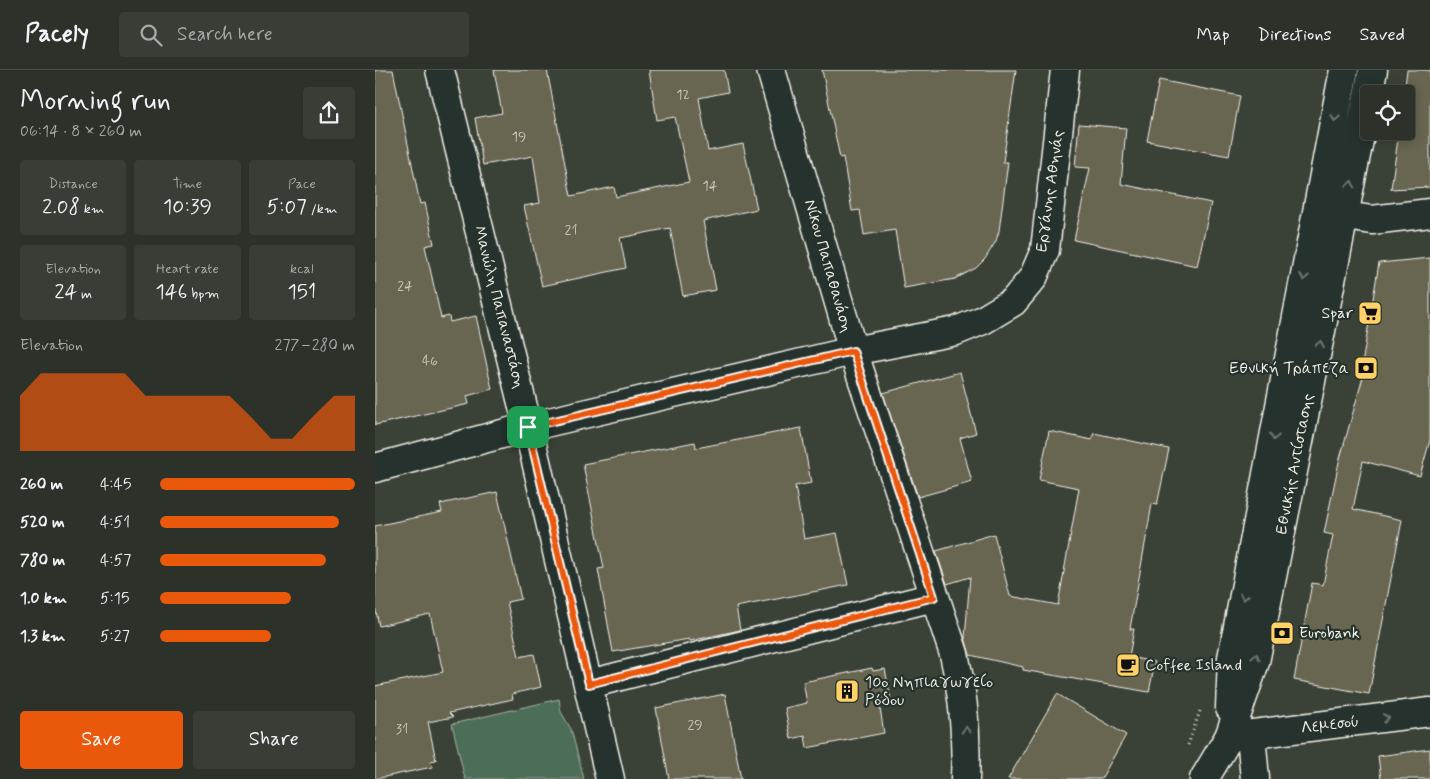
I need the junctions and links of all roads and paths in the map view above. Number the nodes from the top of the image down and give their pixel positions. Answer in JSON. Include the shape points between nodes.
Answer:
{"nodes":[{"id":1,"x":440,"y":70,"type":"edge"},
{"id":2,"x":771,"y":70,"type":"edge"},
{"id":3,"x":1065,"y":70,"type":"edge"},
{"id":4,"x":1344,"y":70,"type":"edge"},
{"id":5,"x":1373,"y":70,"type":"edge"},
{"id":6,"x":1430,"y":213,"type":"edge"},
{"id":7,"x":1345,"y":216,"type":"junction"},
{"id":8,"x":853,"y":351,"type":"junction"},
{"id":9,"x":528,"y":427,"type":"junction"},
{"id":10,"x":375,"y":468,"type":"edge"},
{"id":11,"x":934,"y":597,"type":"junction"},
{"id":12,"x":589,"y":684,"type":"junction"},
{"id":13,"x":1430,"y":712,"type":"edge"},
{"id":14,"x":1240,"y":736,"type":"junction"},
{"id":15,"x":610,"y":779,"type":"edge"},
{"id":16,"x":965,"y":779,"type":"edge"},
{"id":17,"x":1204,"y":779,"type":"edge"},
{"id":18,"x":1255,"y":779,"type":"edge"}],
"edges":[{"from":1,"to":9,"type":"street","name":"Μανώλη Παπαναστάση"},
{"from":2,"to":8,"type":"street","name":"Νίκου Παπαθανάση"},
{"from":3,"to":8,"type":"street","name":"Εργάνης Αθηνάς","via":[[1045,250],[1033,278],[1013,302],[956,331]]},
{"from":4,"to":14,"type":"street","name":"Εθνικής Αντίστασης","one_way":true,"via":[[1232,658]]},
{"from":7,"to":5,"type":"street","name":"Εθνικής Αντίστασης","one_way":true},
{"from":6,"to":7,"type":"street","via":[[1372,220]]},
{"from":14,"to":7,"type":"street","name":"Εθνικής Αντίστασης","one_way":true},
{"from":8,"to":9,"type":"street","name":"Εργάνης Αθηνάς"},
{"from":8,"to":11,"type":"street","name":"Νίκου Παπαθανάση"},
{"from":9,"to":10,"type":"street","name":"Εργάνης Αθηνάς"},
{"from":9,"to":12,"type":"street","name":"Μανώλη Παπαναστάση"},
{"from":11,"to":12,"type":"street"},
{"from":16,"to":11,"type":"street","name":"Νίκου Παπαθανάση","one_way":true,"via":[[966,720],[962,689],[954,654]]},
{"from":12,"to":15,"type":"street","name":"Μανώλη Παπαναστάση"},
{"from":14,"to":13,"type":"street","name":"Λεμεσού","one_way":true},
{"from":14,"to":17,"type":"street","name":"Εθνικής Αντίστασης"},
{"from":14,"to":18,"type":"street"}]}
